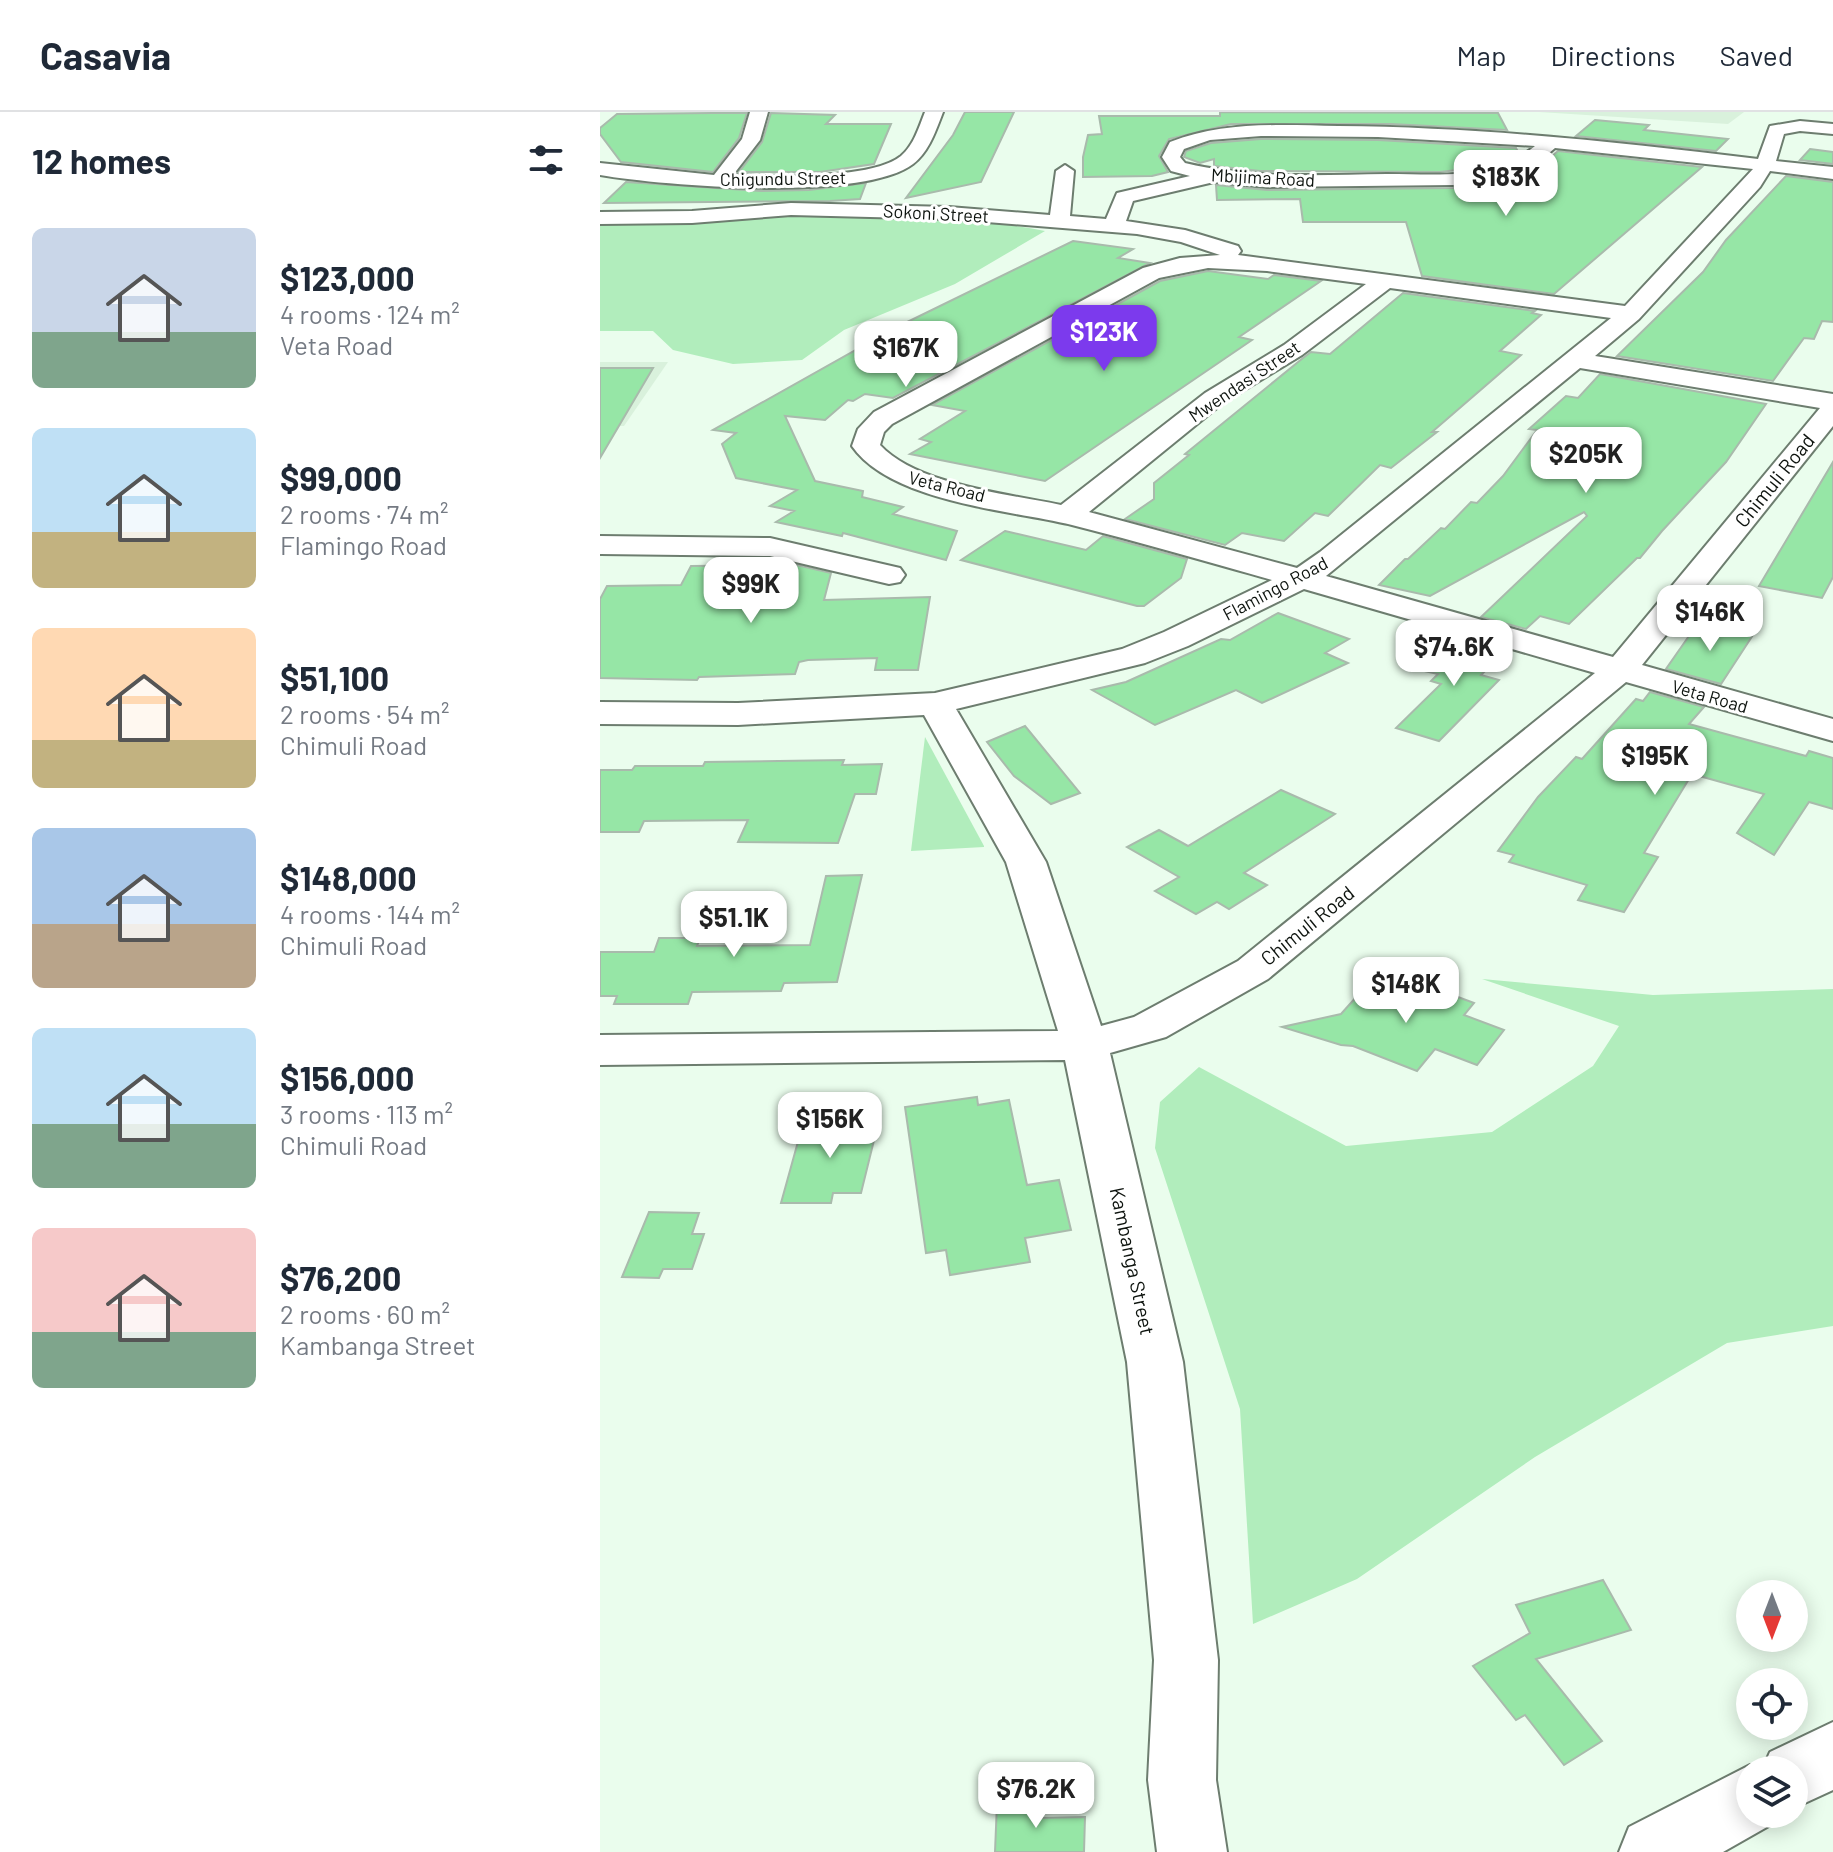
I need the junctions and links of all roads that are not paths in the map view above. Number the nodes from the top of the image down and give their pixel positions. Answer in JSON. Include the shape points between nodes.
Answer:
{"nodes":[{"id":1,"x":759,"y":112,"type":"edge"},
{"id":2,"x":934,"y":112,"type":"edge"},
{"id":3,"x":1833,"y":129,"type":"edge"},
{"id":4,"x":1550,"y":143,"type":"junction"},
{"id":5,"x":1765,"y":165,"type":"junction"},
{"id":6,"x":602,"y":171,"type":"edge"},
{"id":7,"x":1065,"y":171,"type":"dead end"},
{"id":8,"x":1833,"y":173,"type":"edge"},
{"id":9,"x":1214,"y":176,"type":"junction"},
{"id":10,"x":720,"y":180,"type":"junction"},
{"id":11,"x":600,"y":218,"type":"edge"},
{"id":12,"x":1059,"y":221,"type":"junction"},
{"id":13,"x":1114,"y":226,"type":"junction"},
{"id":14,"x":1267,"y":264,"type":"junction"},
{"id":15,"x":1386,"y":280,"type":"junction"},
{"id":16,"x":1631,"y":314,"type":"junction"},
{"id":17,"x":1575,"y":360,"type":"junction"},
{"id":18,"x":1833,"y":402,"type":"edge"},
{"id":19,"x":1833,"y":409,"type":"edge"},
{"id":20,"x":1067,"y":515,"type":"junction"},
{"id":21,"x":600,"y":545,"type":"edge"},
{"id":22,"x":889,"y":575,"type":"dead end"},
{"id":23,"x":1304,"y":577,"type":"junction"},
{"id":24,"x":1619,"y":671,"type":"junction"},
{"id":25,"x":935,"y":704,"type":"junction"},
{"id":26,"x":600,"y":713,"type":"edge"},
{"id":27,"x":1833,"y":730,"type":"edge"},
{"id":28,"x":1085,"y":1045,"type":"junction"},
{"id":29,"x":600,"y":1050,"type":"edge"},
{"id":30,"x":1833,"y":1754,"type":"edge"},
{"id":31,"x":1808,"y":1767,"type":"edge"},
{"id":32,"x":1736,"y":1807,"type":"edge"},
{"id":33,"x":1192,"y":1852,"type":"edge"},
{"id":34,"x":1654,"y":1852,"type":"edge"}],
"edges":[{"from":1,"to":10,"type":"street","via":[[751,140]]},
{"from":2,"to":10,"type":"street","name":"Chigundu Street","via":[[915,154],[890,170],[826,180]]},
{"from":3,"to":5,"type":"street","name":"Flamingo Road","via":[[1776,130]]},
{"from":4,"to":5,"type":"street","name":"Mbijima Road"},
{"from":4,"to":9,"type":"street","name":"Mbijima Road","via":[[1523,165],[1453,179],[1267,181]]},
{"from":4,"to":9,"type":"street","name":"Mbijima Road","via":[[1362,131],[1262,131],[1214,133],[1176,146],[1172,162],[1178,167]]},
{"from":5,"to":8,"type":"street","name":"Mbijima Road"},
{"from":5,"to":16,"type":"street","name":"Flamingo Road"},
{"from":6,"to":10,"type":"street","name":"Chigundu Street"},
{"from":7,"to":12,"type":"street"},
{"from":9,"to":13,"type":"street","via":[[1129,194],[1121,201]]},
{"from":11,"to":12,"type":"street","name":"Sokoni Street","via":[[846,209]]},
{"from":12,"to":13,"type":"street","name":"Sokoni Street"},
{"from":13,"to":14,"type":"street","name":"Sokoni Street","via":[[1185,236]]},
{"from":14,"to":15,"type":"street","name":"Veta Road"},
{"from":14,"to":20,"type":"street","name":"Veta Road","via":[[1198,261],[1151,273],[883,418],[867,437],[870,456],[889,470]]},
{"from":15,"to":16,"type":"street","name":"Veta Road"},
{"from":15,"to":20,"type":"street","name":"Mwendasi Street","via":[[1293,350],[1214,398]]},
{"from":16,"to":17,"type":"street","name":"Flamingo Road"},
{"from":17,"to":18,"type":"street"},
{"from":17,"to":23,"type":"street","name":"Flamingo Road"},
{"from":19,"to":24,"type":"street","name":"Chimuli Road"},
{"from":20,"to":23,"type":"street","name":"Veta Road"},
{"from":21,"to":22,"type":"street","via":[[770,547]]},
{"from":23,"to":24,"type":"street","name":"Veta Road"},
{"from":23,"to":25,"type":"street","name":"Flamingo Road","via":[[1133,656]]},
{"from":24,"to":27,"type":"street","name":"Veta Road"},
{"from":24,"to":28,"type":"street","name":"Chimuli Road","via":[[1253,970],[1150,1027]]},
{"from":25,"to":26,"type":"street","name":"Flamingo Road","via":[[753,714]]},
{"from":25,"to":28,"type":"street","name":"Kambanga Street","via":[[1026,862]]},
{"from":28,"to":29,"type":"street","name":"Chimuli Road"},
{"from":28,"to":33,"type":"street","name":"Kambanga Street","via":[[1155,1362],[1186,1660],[1182,1780]]},
{"from":30,"to":31,"type":"street"},
{"from":32,"to":34,"type":"street"}]}
